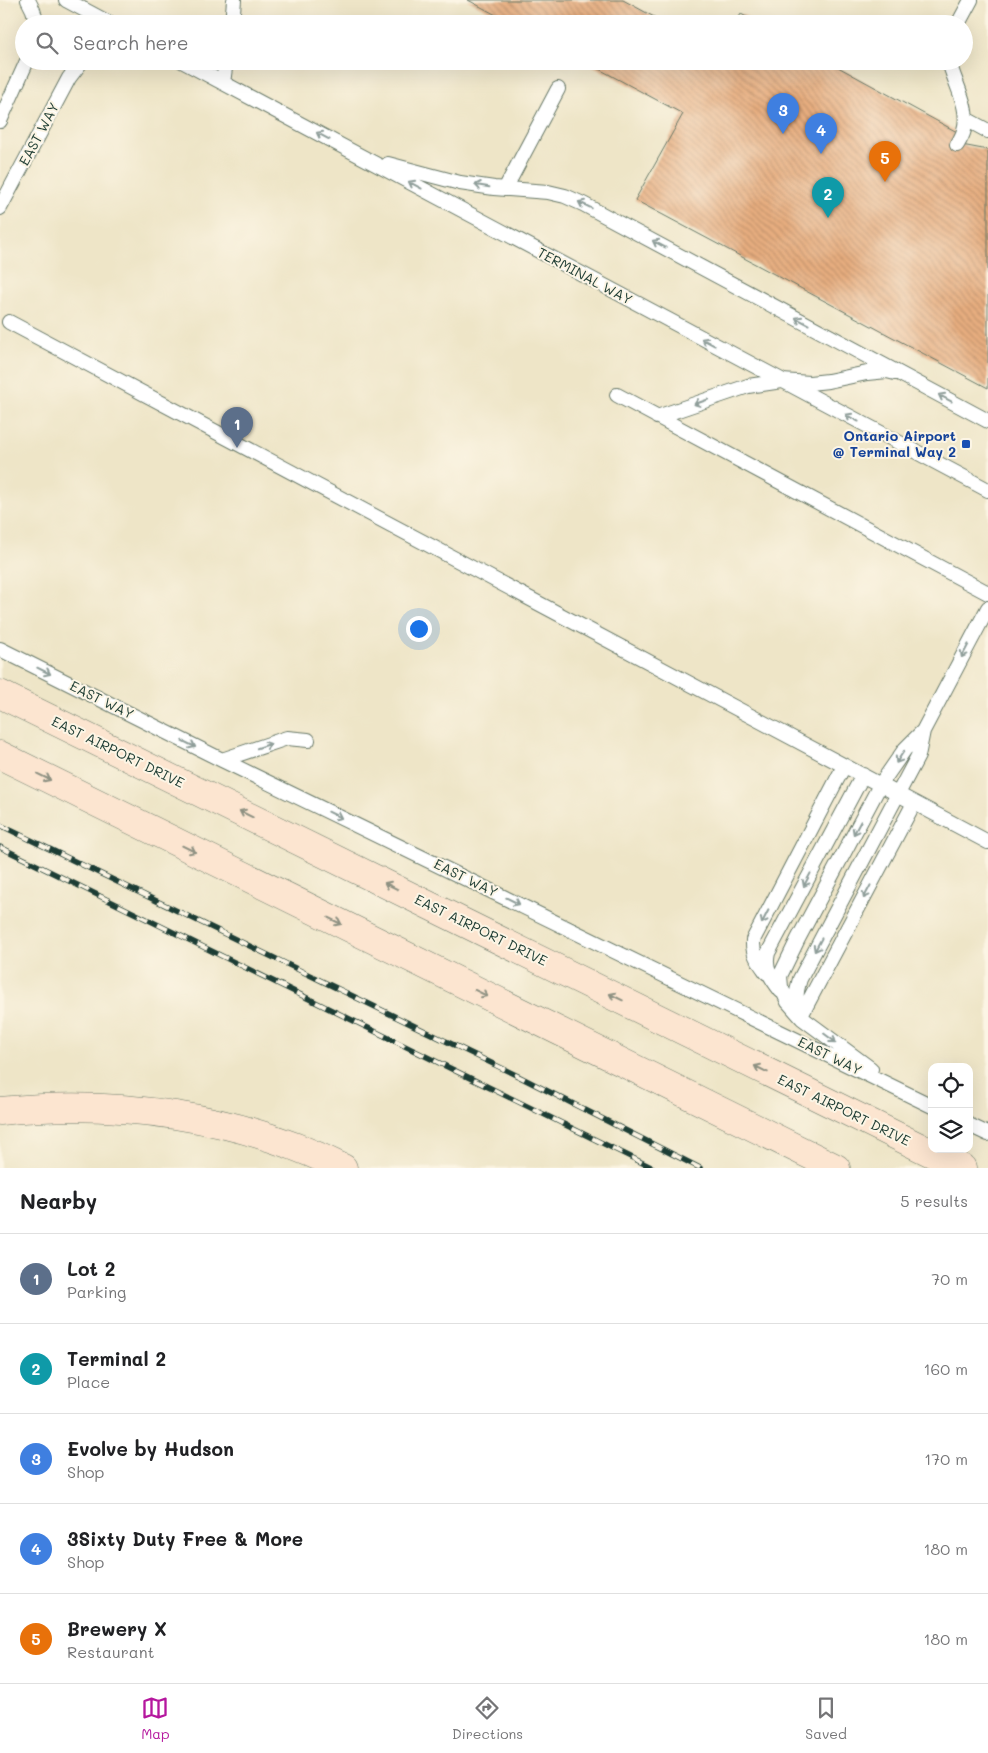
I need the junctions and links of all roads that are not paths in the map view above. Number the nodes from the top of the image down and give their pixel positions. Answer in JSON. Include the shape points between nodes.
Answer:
{"nodes":[{"id":1,"x":28,"y":0,"type":"edge"},
{"id":2,"x":66,"y":0,"type":"edge"},
{"id":3,"x":234,"y":0,"type":"edge"},
{"id":4,"x":971,"y":0,"type":"edge"},
{"id":5,"x":34,"y":15,"type":"edge"},
{"id":6,"x":94,"y":15,"type":"edge"},
{"id":7,"x":233,"y":15,"type":"edge"},
{"id":8,"x":963,"y":15,"type":"edge"},
{"id":9,"x":22,"y":70,"type":"edge"},
{"id":10,"x":75,"y":70,"type":"edge"},
{"id":11,"x":199,"y":70,"type":"edge"},
{"id":12,"x":225,"y":70,"type":"edge"},
{"id":13,"x":952,"y":70,"type":"edge"},
{"id":14,"x":223,"y":83,"type":"junction"},
{"id":15,"x":558,"y":90,"type":"dead end"},
{"id":16,"x":4,"y":104,"type":"edge"},
{"id":17,"x":966,"y":119,"type":"junction"},
{"id":18,"x":0,"y":121,"type":"edge"},
{"id":19,"x":988,"y":131,"type":"edge"},
{"id":20,"x":957,"y":145,"type":"dead end"},
{"id":21,"x":366,"y":158,"type":"junction"},
{"id":22,"x":505,"y":189,"type":"junction"},
{"id":23,"x":0,"y":208,"type":"edge"},
{"id":24,"x":9,"y":322,"type":"dead end"},
{"id":25,"x":901,"y":374,"type":"junction"},
{"id":26,"x":782,"y":381,"type":"junction"},
{"id":27,"x":617,"y":395,"type":"dead end"},
{"id":28,"x":657,"y":417,"type":"junction"},
{"id":29,"x":988,"y":421,"type":"edge"},
{"id":30,"x":988,"y":490,"type":"edge"},
{"id":31,"x":988,"y":593,"type":"edge"},
{"id":32,"x":988,"y":608,"type":"edge"},
{"id":33,"x":0,"y":649,"type":"edge"},
{"id":34,"x":0,"y":694,"type":"edge"},
{"id":35,"x":923,"y":731,"type":"junction"},
{"id":36,"x":308,"y":740,"type":"dead end"},
{"id":37,"x":0,"y":755,"type":"edge"},
{"id":38,"x":222,"y":760,"type":"junction"},
{"id":39,"x":844,"y":766,"type":"junction"},
{"id":40,"x":863,"y":775,"type":"junction"},
{"id":41,"x":880,"y":785,"type":"junction"},
{"id":42,"x":898,"y":794,"type":"junction"},
{"id":43,"x":914,"y":803,"type":"junction"},
{"id":44,"x":988,"y":842,"type":"edge"},
{"id":45,"x":768,"y":974,"type":"junction"},
{"id":46,"x":788,"y":1002,"type":"junction"},
{"id":47,"x":802,"y":1018,"type":"junction"},
{"id":48,"x":893,"y":1087,"type":"junction"},
{"id":49,"x":928,"y":1104,"type":"edge"},
{"id":50,"x":0,"y":1111,"type":"edge"},
{"id":51,"x":973,"y":1127,"type":"edge"},
{"id":52,"x":988,"y":1134,"type":"edge"},
{"id":53,"x":343,"y":1168,"type":"edge"},
{"id":54,"x":836,"y":1168,"type":"edge"},
{"id":55,"x":962,"y":1168,"type":"edge"}],
"edges":[{"from":1,"to":5,"type":"lane"},
{"from":2,"to":6,"type":"lane"},
{"from":3,"to":7,"type":"lane"},
{"from":4,"to":8,"type":"lane"},
{"from":9,"to":16,"type":"lane"},
{"from":10,"to":23,"type":"lane","name":"EAST WAY"},
{"from":11,"to":14,"type":"lane","name":"TERMINAL WAY"},
{"from":12,"to":14,"type":"lane"},
{"from":13,"to":17,"type":"lane"},
{"from":21,"to":14,"type":"lane","name":"TERMINAL WAY","one_way":true},
{"from":15,"to":22,"type":"lane"},
{"from":16,"to":18,"type":"lane"},
{"from":17,"to":19,"type":"lane"},
{"from":17,"to":20,"type":"lane"},
{"from":22,"to":21,"type":"lane","one_way":true,"via":[[460,182]]},
{"from":26,"to":21,"type":"lane","name":"TERMINAL WAY","one_way":true},
{"from":25,"to":22,"type":"lane","one_way":true,"via":[[583,204],[548,192]]},
{"from":24,"to":39,"type":"lane"},
{"from":25,"to":26,"type":"lane","via":[[887,371],[828,382]]},
{"from":29,"to":25,"type":"lane","one_way":true},
{"from":26,"to":28,"type":"lane","one_way":true,"via":[[748,386]]},
{"from":30,"to":26,"type":"lane","name":"TERMINAL WAY","one_way":true},
{"from":27,"to":28,"type":"lane"},
{"from":28,"to":31,"type":"lane"},
{"from":32,"to":35,"type":"lane","one_way":true},
{"from":33,"to":38,"type":"lane","name":"EAST WAY","one_way":true},
{"from":55,"to":34,"type":"main road","name":"EAST AIRPORT DRIVE","one_way":true},
{"from":35,"to":41,"type":"lane","one_way":true,"via":[[905,749]]},
{"from":35,"to":42,"type":"lane","via":[[918,756]]},
{"from":38,"to":36,"type":"lane","one_way":true,"via":[[287,738]]},
{"from":37,"to":54,"type":"main road","one_way":true},
{"from":38,"to":48,"type":"lane","name":"EAST WAY","one_way":true},
{"from":39,"to":40,"type":"lane"},
{"from":39,"to":45,"type":"lane","one_way":true,"via":[[753,940],[752,948]]},
{"from":40,"to":41,"type":"lane"},
{"from":40,"to":45,"type":"lane","one_way":true,"via":[[768,953]]},
{"from":41,"to":42,"type":"lane"},
{"from":41,"to":46,"type":"lane","one_way":true,"via":[[784,966],[780,976],[781,987]]},
{"from":42,"to":43,"type":"lane"},
{"from":42,"to":47,"type":"lane","one_way":true,"via":[[800,979],[796,993]]},
{"from":43,"to":44,"type":"lane"},
{"from":43,"to":47,"type":"lane","one_way":true},
{"from":45,"to":46,"type":"lane"},
{"from":46,"to":47,"type":"lane"},
{"from":47,"to":48,"type":"lane","one_way":true},
{"from":48,"to":49,"type":"lane","name":"EAST WAY"},
{"from":50,"to":53,"type":"main road","via":[[102,1107],[177,1116],[252,1131]]},
{"from":51,"to":52,"type":"lane"}]}
